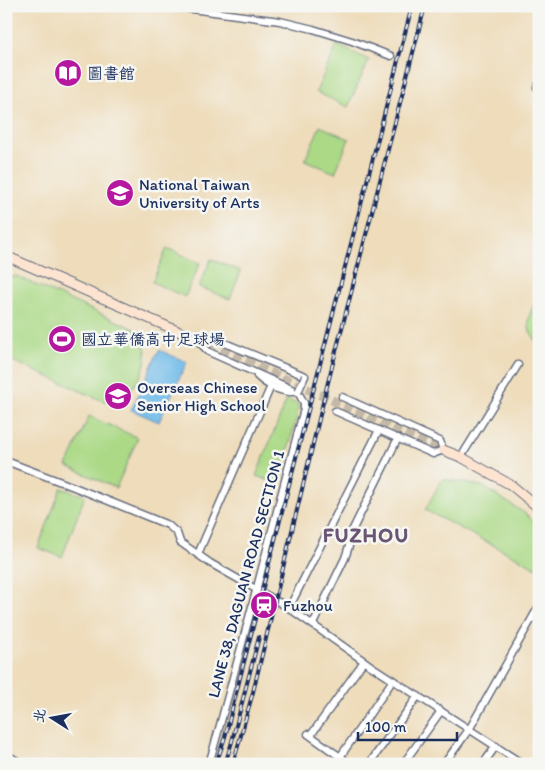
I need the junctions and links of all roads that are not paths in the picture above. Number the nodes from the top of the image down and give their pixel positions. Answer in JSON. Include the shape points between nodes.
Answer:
{"nodes":[{"id":1,"x":168,"y":6,"type":"edge"},
{"id":2,"x":391,"y":56,"type":"dead end"},
{"id":3,"x":6,"y":256,"type":"edge"},
{"id":4,"x":196,"y":339,"type":"junction"},
{"id":5,"x":518,"y":365,"type":"dead end"},
{"id":6,"x":255,"y":373,"type":"junction"},
{"id":7,"x":271,"y":386,"type":"junction"},
{"id":8,"x":298,"y":392,"type":"junction"},
{"id":9,"x":342,"y":397,"type":"dead end"},
{"id":10,"x":336,"y":411,"type":"dead end"},
{"id":11,"x":379,"y":430,"type":"junction"},
{"id":12,"x":398,"y":438,"type":"junction"},
{"id":13,"x":443,"y":450,"type":"junction"},
{"id":14,"x":461,"y":457,"type":"junction"},
{"id":15,"x":6,"y":461,"type":"edge"},
{"id":16,"x":539,"y":508,"type":"edge"},
{"id":17,"x":198,"y":554,"type":"junction"},
{"id":18,"x":257,"y":589,"type":"junction"},
{"id":19,"x":539,"y":606,"type":"edge"},
{"id":20,"x":289,"y":608,"type":"junction"},
{"id":21,"x":313,"y":624,"type":"junction"},
{"id":22,"x":364,"y":661,"type":"junction"},
{"id":23,"x":393,"y":680,"type":"junction"},
{"id":24,"x":418,"y":696,"type":"junction"},
{"id":25,"x":441,"y":711,"type":"junction"},
{"id":26,"x":470,"y":728,"type":"junction"},
{"id":27,"x":496,"y":746,"type":"junction"},
{"id":28,"x":6,"y":754,"type":"edge"},
{"id":29,"x":340,"y":757,"type":"junction"},
{"id":30,"x":22,"y":764,"type":"edge"},
{"id":31,"x":209,"y":764,"type":"edge"},
{"id":32,"x":350,"y":764,"type":"edge"},
{"id":33,"x":369,"y":764,"type":"edge"},
{"id":34,"x":403,"y":764,"type":"edge"},
{"id":35,"x":444,"y":764,"type":"edge"},
{"id":36,"x":483,"y":764,"type":"edge"},
{"id":37,"x":524,"y":764,"type":"edge"}],
"edges":[{"from":1,"to":2,"type":"street","via":[[280,21],[352,41]]},
{"from":3,"to":4,"type":"main road"},
{"from":4,"to":6,"type":"street","via":[[209,352]]},
{"from":4,"to":8,"type":"street","bridge":true,"via":[[215,339],[305,376]]},
{"from":5,"to":14,"type":"street"},
{"from":6,"to":7,"type":"street"},
{"from":6,"to":8,"type":"street"},
{"from":7,"to":8,"type":"street"},
{"from":7,"to":17,"type":"street"},
{"from":8,"to":18,"type":"street","name":"LANE 38, DAGUAN ROAD SECTION 1","via":[[304,409]]},
{"from":9,"to":13,"type":"street","via":[[440,441]]},
{"from":10,"to":11,"type":"street"},
{"from":11,"to":12,"type":"street"},
{"from":11,"to":20,"type":"street"},
{"from":12,"to":13,"type":"street","via":[[432,454]]},
{"from":12,"to":21,"type":"street","via":[[348,539],[345,558]]},
{"from":13,"to":14,"type":"main road"},
{"from":14,"to":16,"type":"main road","via":[[511,484]]},
{"from":15,"to":17,"type":"street","via":[[168,525],[177,533],[180,542]]},
{"from":17,"to":18,"type":"street"},
{"from":18,"to":20,"type":"street"},
{"from":18,"to":31,"type":"street","name":"LANE 38, DAGUAN ROAD SECTION 1"},
{"from":19,"to":26,"type":"street"},
{"from":20,"to":21,"type":"street"},
{"from":21,"to":22,"type":"street"},
{"from":22,"to":23,"type":"street"},
{"from":22,"to":29,"type":"street","via":[[310,734]]},
{"from":23,"to":24,"type":"street"},
{"from":23,"to":29,"type":"street"},
{"from":24,"to":25,"type":"street"},
{"from":24,"to":33,"type":"street"},
{"from":25,"to":26,"type":"street"},
{"from":25,"to":34,"type":"street"},
{"from":26,"to":27,"type":"street"},
{"from":26,"to":35,"type":"street"},
{"from":27,"to":36,"type":"street"},
{"from":27,"to":37,"type":"street"},
{"from":28,"to":30,"type":"street"},
{"from":29,"to":32,"type":"street"}]}
